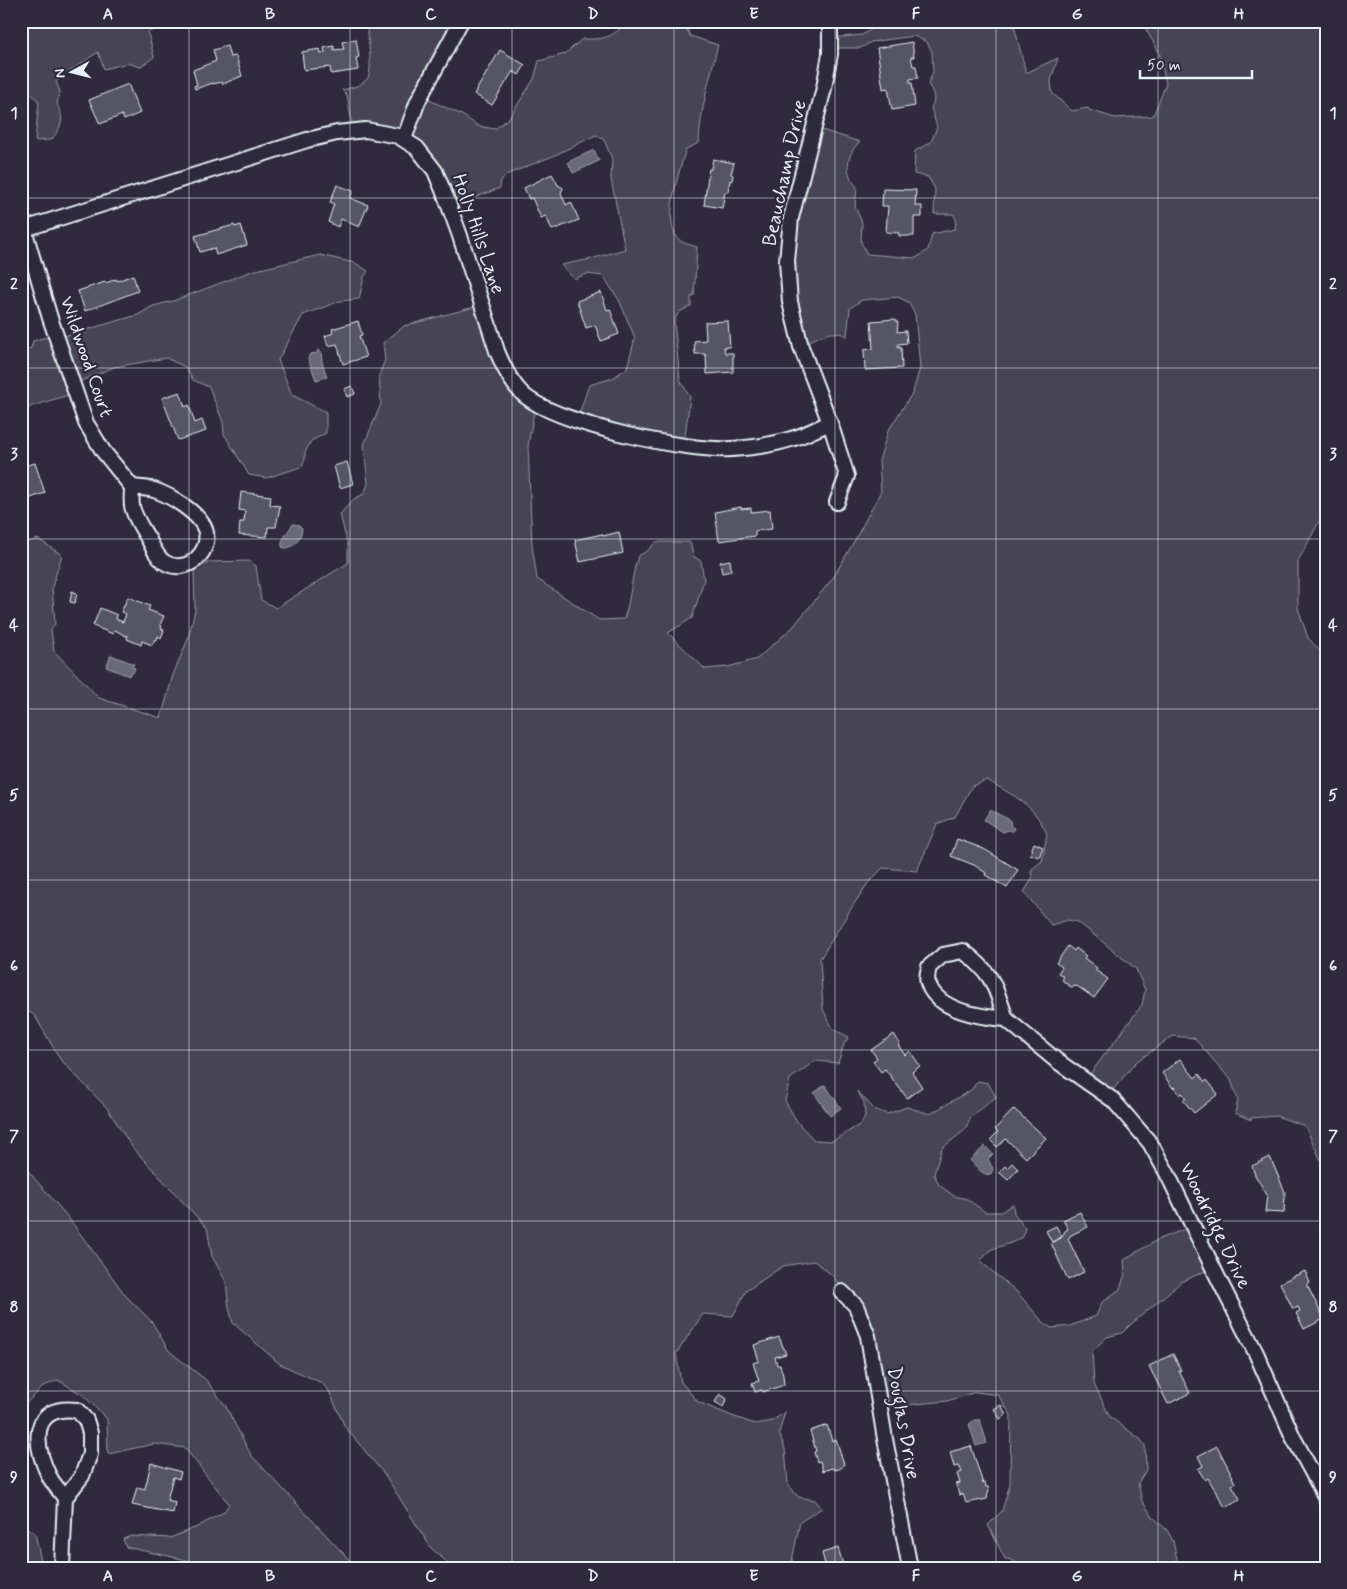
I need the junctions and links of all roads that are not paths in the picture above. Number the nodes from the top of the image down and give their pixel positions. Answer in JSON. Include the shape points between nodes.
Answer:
{"nodes":[{"id":1,"x":461,"y":21,"type":"edge"},
{"id":2,"x":830,"y":21,"type":"edge"},
{"id":3,"x":404,"y":139,"type":"junction"},
{"id":4,"x":23,"y":230,"type":"edge"},
{"id":5,"x":830,"y":423,"type":"junction"},
{"id":6,"x":132,"y":487,"type":"junction"},
{"id":7,"x":837,"y":502,"type":"dead end"},
{"id":8,"x":1006,"y":1019,"type":"junction"},
{"id":9,"x":842,"y":1292,"type":"dead end"},
{"id":10,"x":65,"y":1498,"type":"junction"},
{"id":11,"x":1326,"y":1498,"type":"edge"},
{"id":12,"x":62,"y":1568,"type":"edge"},
{"id":13,"x":910,"y":1568,"type":"edge"}],
"edges":[{"from":1,"to":3,"type":"street","via":[[418,101]]},
{"from":2,"to":5,"type":"street","name":"Beauchamp Drive","via":[[829,62],[791,218],[787,261],[790,302],[801,347]]},
{"from":3,"to":4,"type":"street","name":"Holly Hills Lane","via":[[366,130],[336,133]]},
{"from":3,"to":5,"type":"street","name":"Holly Hills Lane","via":[[417,148],[435,172],[504,369],[524,395],[543,408],[583,423],[709,449],[746,448],[792,439]]},
{"from":4,"to":6,"type":"street","name":"Wildwood Court","via":[[86,423],[103,451]]},
{"from":5,"to":7,"type":"street","name":"Beauchamp Drive","via":[[847,476]]},
{"from":6,"to":6,"type":"street","via":[[154,490],[173,499],[194,514],[205,528],[206,541],[200,556],[190,565],[165,562],[155,552],[132,507]]},
{"from":8,"to":8,"type":"street","via":[[985,1018],[959,1011],[937,998],[927,982],[929,967],[943,955],[963,951],[978,962],[993,981]]},
{"from":8,"to":11,"type":"street","name":"Woodridge Drive","via":[[1113,1100],[1150,1143]]},
{"from":9,"to":13,"type":"street","name":"Douglas Drive","via":[[856,1306],[868,1336]]},
{"from":10,"to":10,"type":"street","via":[[82,1476],[90,1454],[86,1420],[77,1410],[65,1408],[52,1411],[39,1428],[40,1453],[50,1478]]},
{"from":10,"to":12,"type":"street"}]}
